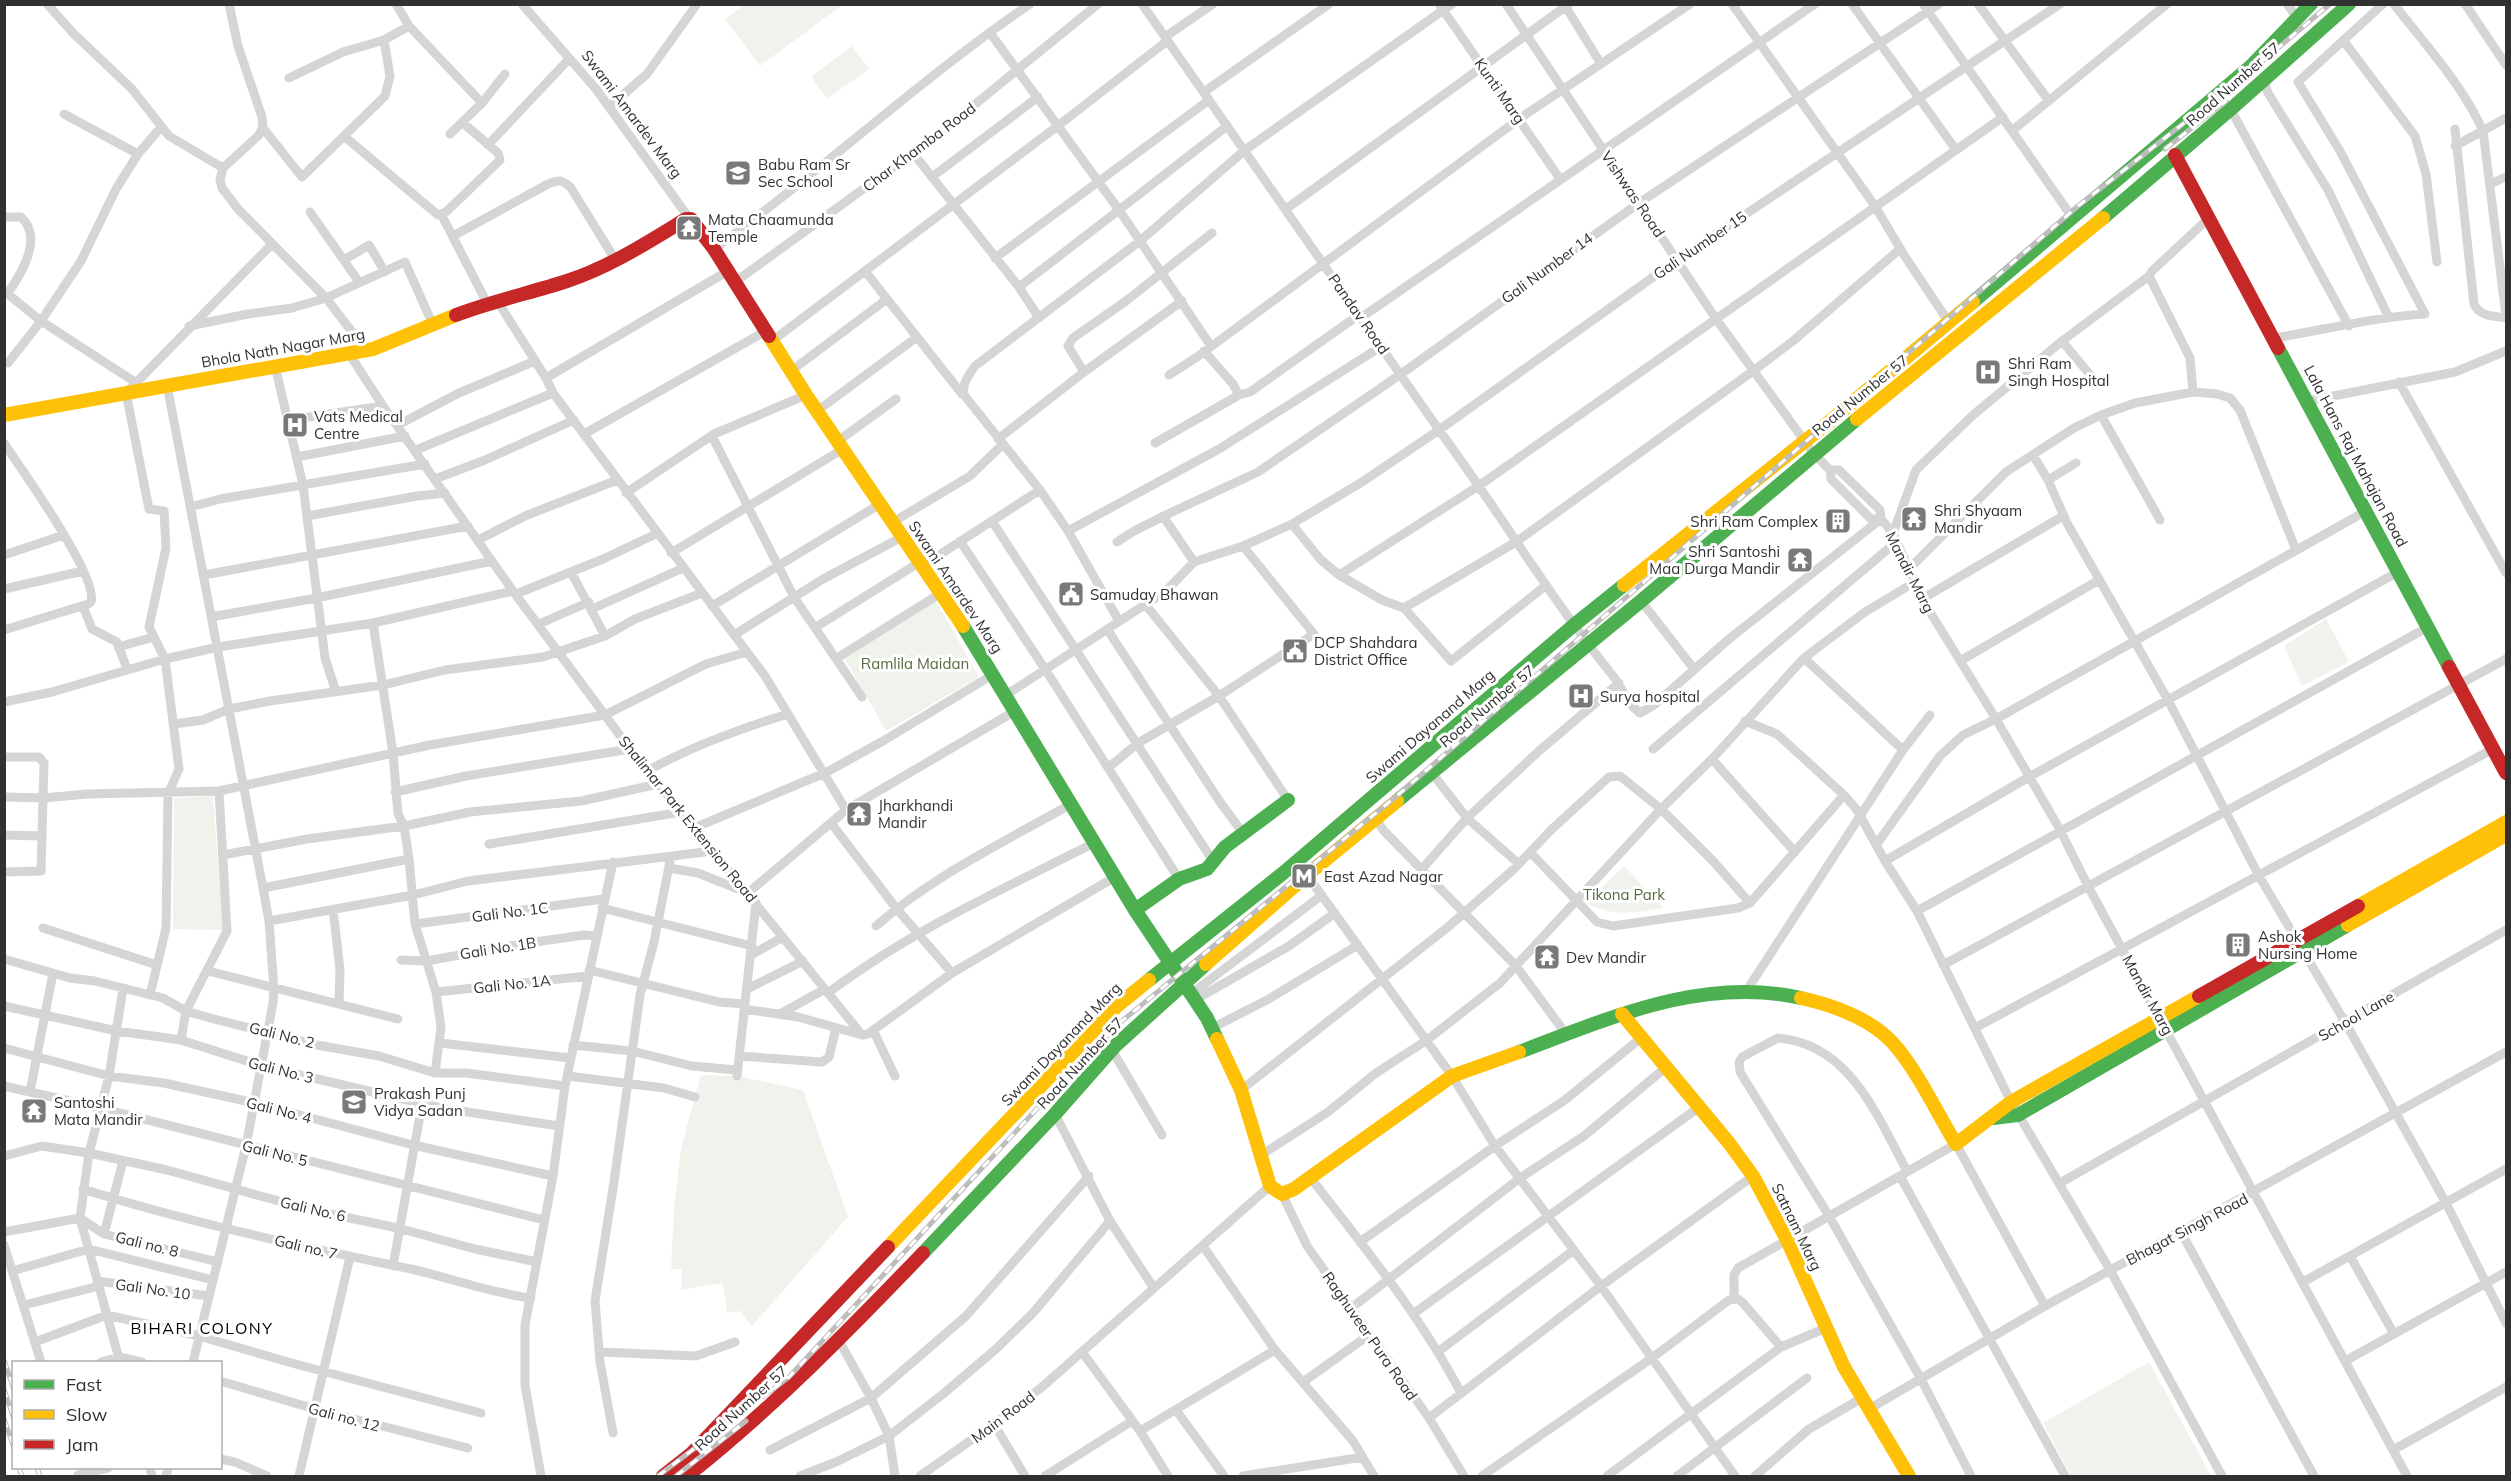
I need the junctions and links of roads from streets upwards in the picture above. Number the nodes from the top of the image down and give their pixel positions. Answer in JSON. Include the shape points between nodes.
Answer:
{"nodes":[{"id":1,"x":47,"y":4,"type":"edge"},
{"id":2,"x":229,"y":4,"type":"edge"},
{"id":3,"x":396,"y":4,"type":"edge"},
{"id":4,"x":522,"y":4,"type":"edge"},
{"id":5,"x":697,"y":4,"type":"edge"},
{"id":6,"x":1098,"y":4,"type":"edge"},
{"id":7,"x":1142,"y":4,"type":"edge"},
{"id":8,"x":1213,"y":4,"type":"edge"},
{"id":9,"x":1329,"y":4,"type":"edge"},
{"id":10,"x":1452,"y":4,"type":"edge"},
{"id":11,"x":1506,"y":4,"type":"edge"},
{"id":12,"x":1690,"y":4,"type":"edge"},
{"id":13,"x":1732,"y":4,"type":"edge"},
{"id":14,"x":1815,"y":4,"type":"edge"},
{"id":15,"x":1852,"y":4,"type":"edge"},
{"id":16,"x":1939,"y":4,"type":"edge"},
{"id":17,"x":1978,"y":4,"type":"edge"},
{"id":18,"x":2060,"y":4,"type":"edge"},
{"id":19,"x":2167,"y":4,"type":"edge"},
{"id":20,"x":2287,"y":4,"type":"edge"},
{"id":21,"x":2311,"y":4,"type":"edge"},
{"id":22,"x":2349,"y":4,"type":"edge"},
{"id":23,"x":2383,"y":4,"type":"edge"},
{"id":24,"x":2394,"y":4,"type":"edge"},
{"id":25,"x":2465,"y":4,"type":"edge"},
{"id":26,"x":1566,"y":5,"type":"edge"},
{"id":27,"x":1026,"y":6,"type":"edge"},
{"id":28,"x":1441,"y":8,"type":"edge"},
{"id":29,"x":1925,"y":8,"type":"edge"},
{"id":30,"x":2298,"y":18,"type":"junction"},
{"id":31,"x":409,"y":26,"type":"junction"},
{"id":32,"x":991,"y":34,"type":"junction"},
{"id":33,"x":1526,"y":34,"type":"junction"},
{"id":34,"x":384,"y":39,"type":"junction"},
{"id":35,"x":1166,"y":39,"type":"junction"},
{"id":36,"x":2343,"y":40,"type":"junction"},
{"id":37,"x":2006,"y":41,"type":"junction"},
{"id":38,"x":1759,"y":42,"type":"junction"},
{"id":39,"x":1880,"y":44,"type":"junction"},
{"id":40,"x":569,"y":59,"type":"junction"},
{"id":41,"x":1601,"y":64,"type":"junction"},
{"id":42,"x":2506,"y":65,"type":"edge"},
{"id":43,"x":1482,"y":66,"type":"junction"},
{"id":44,"x":1965,"y":67,"type":"junction"},
{"id":45,"x":1017,"y":70,"type":"junction"},
{"id":46,"x":505,"y":74,"type":"dead end"},
{"id":47,"x":289,"y":78,"type":"dead end"},
{"id":48,"x":2264,"y":82,"type":"junction"},
{"id":49,"x":1563,"y":90,"type":"junction"},
{"id":50,"x":1206,"y":96,"type":"junction"},
{"id":51,"x":1038,"y":97,"type":"junction"},
{"id":52,"x":1799,"y":99,"type":"junction"},
{"id":53,"x":1919,"y":99,"type":"junction"},
{"id":54,"x":2049,"y":100,"type":"junction"},
{"id":55,"x":482,"y":103,"type":"junction"},
{"id":56,"x":609,"y":107,"type":"junction"},
{"id":57,"x":2231,"y":110,"type":"junction"},
{"id":58,"x":64,"y":114,"type":"dead end"},
{"id":59,"x":2003,"y":117,"type":"junction"},
{"id":60,"x":2506,"y":118,"type":"edge"},
{"id":61,"x":1519,"y":119,"type":"junction"},
{"id":62,"x":463,"y":123,"type":"junction"},
{"id":63,"x":1059,"y":125,"type":"junction"},
{"id":64,"x":1227,"y":126,"type":"junction"},
{"id":65,"x":161,"y":127,"type":"junction"},
{"id":66,"x":263,"y":128,"type":"junction"},
{"id":67,"x":2455,"y":129,"type":"dead end"},
{"id":68,"x":2013,"y":130,"type":"junction"},
{"id":69,"x":2483,"y":131,"type":"junction"},
{"id":70,"x":450,"y":134,"type":"dead end"},
{"id":71,"x":345,"y":137,"type":"junction"},
{"id":72,"x":488,"y":145,"type":"junction"},
{"id":73,"x":2455,"y":146,"type":"junction"},
{"id":74,"x":1603,"y":149,"type":"junction"},
{"id":75,"x":1245,"y":150,"type":"junction"},
{"id":76,"x":1956,"y":150,"type":"junction"},
{"id":77,"x":913,"y":153,"type":"junction"},
{"id":78,"x":1838,"y":153,"type":"junction"},
{"id":79,"x":138,"y":154,"type":"junction"},
{"id":80,"x":2175,"y":155,"type":"junction"},
{"id":81,"x":223,"y":168,"type":"junction"},
{"id":82,"x":932,"y":177,"type":"junction"},
{"id":83,"x":2506,"y":177,"type":"edge"},
{"id":84,"x":1560,"y":179,"type":"junction"},
{"id":85,"x":1099,"y":182,"type":"junction"},
{"id":86,"x":2490,"y":184,"type":"junction"},
{"id":87,"x":1639,"y":203,"type":"junction"},
{"id":88,"x":954,"y":204,"type":"junction"},
{"id":89,"x":1875,"y":206,"type":"junction"},
{"id":90,"x":1286,"y":209,"type":"junction"},
{"id":91,"x":1119,"y":210,"type":"junction"},
{"id":92,"x":310,"y":212,"type":"dead end"},
{"id":93,"x":441,"y":214,"type":"junction"},
{"id":94,"x":4,"y":217,"type":"edge"},
{"id":95,"x":2072,"y":217,"type":"junction"},
{"id":96,"x":2209,"y":218,"type":"junction"},
{"id":97,"x":687,"y":219,"type":"junction"},
{"id":98,"x":1212,"y":233,"type":"dead end"},
{"id":99,"x":453,"y":236,"type":"junction"},
{"id":100,"x":1140,"y":240,"type":"junction"},
{"id":101,"x":272,"y":244,"type":"junction"},
{"id":102,"x":2503,"y":248,"type":"edge"},
{"id":103,"x":714,"y":249,"type":"junction"},
{"id":104,"x":1902,"y":252,"type":"junction"},
{"id":105,"x":996,"y":258,"type":"junction"},
{"id":106,"x":344,"y":260,"type":"junction"},
{"id":107,"x":1677,"y":260,"type":"junction"},
{"id":108,"x":616,"y":261,"type":"junction"},
{"id":109,"x":2438,"y":262,"type":"dead end"},
{"id":110,"x":1324,"y":263,"type":"junction"},
{"id":111,"x":865,"y":271,"type":"junction"},
{"id":112,"x":1163,"y":271,"type":"junction"},
{"id":113,"x":385,"y":272,"type":"junction"},
{"id":114,"x":732,"y":276,"type":"junction"},
{"id":115,"x":2150,"y":276,"type":"junction"},
{"id":116,"x":359,"y":282,"type":"junction"},
{"id":117,"x":1019,"y":287,"type":"junction"},
{"id":118,"x":6,"y":292,"type":"edge"},
{"id":119,"x":2506,"y":295,"type":"edge"},
{"id":120,"x":326,"y":298,"type":"junction"},
{"id":121,"x":887,"y":299,"type":"junction"},
{"id":122,"x":1182,"y":301,"type":"junction"},
{"id":123,"x":493,"y":303,"type":"junction"},
{"id":124,"x":1361,"y":316,"type":"junction"},
{"id":125,"x":2388,"y":316,"type":"junction"},
{"id":126,"x":2506,"y":317,"type":"edge"},
{"id":127,"x":1039,"y":318,"type":"junction"},
{"id":128,"x":1716,"y":319,"type":"junction"},
{"id":129,"x":41,"y":321,"type":"junction"},
{"id":130,"x":1948,"y":321,"type":"junction"},
{"id":131,"x":433,"y":325,"type":"junction"},
{"id":132,"x":189,"y":326,"type":"junction"},
{"id":133,"x":2349,"y":326,"type":"junction"},
{"id":134,"x":769,"y":336,"type":"junction"},
{"id":135,"x":916,"y":336,"type":"junction"},
{"id":136,"x":2274,"y":338,"type":"junction"},
{"id":137,"x":2062,"y":341,"type":"junction"},
{"id":138,"x":1382,"y":346,"type":"junction"},
{"id":139,"x":1208,"y":349,"type":"junction"},
{"id":140,"x":366,"y":350,"type":"junction"},
{"id":141,"x":2506,"y":351,"type":"edge"},
{"id":142,"x":348,"y":352,"type":"junction"},
{"id":143,"x":535,"y":361,"type":"junction"},
{"id":144,"x":8,"y":363,"type":"dead end"},
{"id":145,"x":275,"y":366,"type":"junction"},
{"id":146,"x":791,"y":371,"type":"junction"},
{"id":147,"x":1753,"y":371,"type":"junction"},
{"id":148,"x":1084,"y":372,"type":"junction"},
{"id":149,"x":1401,"y":374,"type":"junction"},
{"id":150,"x":1169,"y":375,"type":"dead end"},
{"id":151,"x":2091,"y":376,"type":"dead end"},
{"id":152,"x":546,"y":378,"type":"junction"},
{"id":153,"x":2399,"y":382,"type":"junction"},
{"id":154,"x":167,"y":385,"type":"junction"},
{"id":155,"x":130,"y":388,"type":"junction"},
{"id":156,"x":2193,"y":392,"type":"junction"},
{"id":157,"x":552,"y":393,"type":"junction"},
{"id":158,"x":806,"y":395,"type":"junction"},
{"id":159,"x":964,"y":395,"type":"junction"},
{"id":160,"x":1239,"y":395,"type":"junction"},
{"id":161,"x":896,"y":399,"type":"dead end"},
{"id":162,"x":2308,"y":400,"type":"junction"},
{"id":163,"x":382,"y":406,"type":"junction"},
{"id":164,"x":817,"y":411,"type":"junction"},
{"id":165,"x":2101,"y":415,"type":"junction"},
{"id":166,"x":4,"y":416,"type":"edge"},
{"id":167,"x":289,"y":420,"type":"junction"},
{"id":168,"x":574,"y":420,"type":"junction"},
{"id":169,"x":398,"y":425,"type":"junction"},
{"id":170,"x":1439,"y":430,"type":"junction"},
{"id":171,"x":584,"y":434,"type":"junction"},
{"id":172,"x":405,"y":436,"type":"junction"},
{"id":173,"x":712,"y":436,"type":"junction"},
{"id":174,"x":1804,"y":440,"type":"junction"},
{"id":175,"x":1000,"y":442,"type":"junction"},
{"id":176,"x":4,"y":443,"type":"edge"},
{"id":177,"x":1155,"y":443,"type":"dead end"},
{"id":178,"x":841,"y":445,"type":"junction"},
{"id":179,"x":416,"y":450,"type":"junction"},
{"id":180,"x":1814,"y":454,"type":"junction"},
{"id":181,"x":2033,"y":455,"type":"junction"},
{"id":182,"x":297,"y":457,"type":"junction"},
{"id":183,"x":2076,"y":463,"type":"dead end"},
{"id":184,"x":425,"y":464,"type":"junction"},
{"id":185,"x":435,"y":479,"type":"junction"},
{"id":186,"x":617,"y":480,"type":"junction"},
{"id":187,"x":2048,"y":480,"type":"junction"},
{"id":188,"x":303,"y":485,"type":"junction"},
{"id":189,"x":1480,"y":486,"type":"junction"},
{"id":190,"x":1040,"y":490,"type":"junction"},
{"id":191,"x":626,"y":493,"type":"junction"},
{"id":192,"x":445,"y":494,"type":"junction"},
{"id":193,"x":880,"y":504,"type":"junction"},
{"id":194,"x":190,"y":507,"type":"junction"},
{"id":195,"x":748,"y":507,"type":"junction"},
{"id":196,"x":2366,"y":511,"type":"junction"},
{"id":197,"x":307,"y":516,"type":"junction"},
{"id":198,"x":1163,"y":516,"type":"junction"},
{"id":199,"x":2063,"y":516,"type":"junction"},
{"id":200,"x":1881,"y":519,"type":"junction"},
{"id":201,"x":2160,"y":520,"type":"dead end"},
{"id":202,"x":992,"y":521,"type":"junction"},
{"id":203,"x":892,"y":522,"type":"junction"},
{"id":204,"x":1292,"y":524,"type":"junction"},
{"id":205,"x":468,"y":526,"type":"junction"},
{"id":206,"x":1068,"y":531,"type":"junction"},
{"id":207,"x":656,"y":534,"type":"junction"},
{"id":208,"x":64,"y":535,"type":"junction"},
{"id":209,"x":902,"y":537,"type":"junction"},
{"id":210,"x":1894,"y":538,"type":"junction"},
{"id":211,"x":478,"y":540,"type":"junction"},
{"id":212,"x":960,"y":541,"type":"junction"},
{"id":213,"x":1516,"y":542,"type":"junction"},
{"id":214,"x":1117,"y":543,"type":"dead end"},
{"id":215,"x":1243,"y":546,"type":"junction"},
{"id":216,"x":2296,"y":550,"type":"junction"},
{"id":217,"x":312,"y":553,"type":"junction"},
{"id":218,"x":671,"y":553,"type":"junction"},
{"id":219,"x":4,"y":555,"type":"edge"},
{"id":220,"x":492,"y":561,"type":"junction"},
{"id":221,"x":920,"y":562,"type":"junction"},
{"id":222,"x":1194,"y":562,"type":"junction"},
{"id":223,"x":777,"y":567,"type":"junction"},
{"id":224,"x":683,"y":568,"type":"junction"},
{"id":225,"x":1908,"y":569,"type":"junction"},
{"id":226,"x":84,"y":571,"type":"junction"},
{"id":227,"x":571,"y":572,"type":"junction"},
{"id":228,"x":2398,"y":572,"type":"junction"},
{"id":229,"x":2506,"y":573,"type":"edge"},
{"id":230,"x":204,"y":575,"type":"junction"},
{"id":231,"x":1339,"y":575,"type":"junction"},
{"id":232,"x":2099,"y":580,"type":"junction"},
{"id":233,"x":1915,"y":582,"type":"junction"},
{"id":234,"x":1545,"y":586,"type":"junction"},
{"id":235,"x":4,"y":589,"type":"edge"},
{"id":236,"x":515,"y":593,"type":"junction"},
{"id":237,"x":702,"y":593,"type":"junction"},
{"id":238,"x":941,"y":593,"type":"junction"},
{"id":239,"x":794,"y":597,"type":"junction"},
{"id":240,"x":316,"y":598,"type":"junction"},
{"id":241,"x":1922,"y":599,"type":"junction"},
{"id":242,"x":1641,"y":601,"type":"junction"},
{"id":243,"x":1145,"y":604,"type":"junction"},
{"id":244,"x":83,"y":606,"type":"junction"},
{"id":245,"x":590,"y":606,"type":"junction"},
{"id":246,"x":712,"y":606,"type":"junction"},
{"id":247,"x":1404,"y":608,"type":"junction"},
{"id":248,"x":212,"y":617,"type":"junction"},
{"id":249,"x":1119,"y":621,"type":"junction"},
{"id":250,"x":1570,"y":621,"type":"junction"},
{"id":251,"x":373,"y":623,"type":"junction"},
{"id":252,"x":539,"y":624,"type":"junction"},
{"id":253,"x":816,"y":627,"type":"junction"},
{"id":254,"x":2428,"y":627,"type":"junction"},
{"id":255,"x":1107,"y":629,"type":"junction"},
{"id":256,"x":4,"y":630,"type":"edge"},
{"id":257,"x":321,"y":632,"type":"junction"},
{"id":258,"x":734,"y":634,"type":"junction"},
{"id":259,"x":605,"y":636,"type":"junction"},
{"id":260,"x":154,"y":637,"type":"junction"},
{"id":261,"x":2133,"y":642,"type":"junction"},
{"id":262,"x":1588,"y":644,"type":"junction"},
{"id":263,"x":118,"y":647,"type":"junction"},
{"id":264,"x":218,"y":647,"type":"junction"},
{"id":265,"x":1074,"y":650,"type":"junction"},
{"id":266,"x":560,"y":652,"type":"junction"},
{"id":267,"x":747,"y":652,"type":"junction"},
{"id":268,"x":837,"y":658,"type":"junction"},
{"id":269,"x":1804,"y":658,"type":"junction"},
{"id":270,"x":165,"y":659,"type":"junction"},
{"id":271,"x":2506,"y":659,"type":"edge"},
{"id":272,"x":1960,"y":660,"type":"junction"},
{"id":273,"x":127,"y":669,"type":"junction"},
{"id":274,"x":1046,"y":669,"type":"junction"},
{"id":275,"x":1694,"y":669,"type":"junction"},
{"id":276,"x":994,"y":674,"type":"junction"},
{"id":277,"x":1619,"y":683,"type":"junction"},
{"id":278,"x":382,"y":685,"type":"junction"},
{"id":279,"x":2459,"y":685,"type":"junction"},
{"id":280,"x":336,"y":692,"type":"junction"},
{"id":281,"x":1006,"y":695,"type":"junction"},
{"id":282,"x":1219,"y":696,"type":"junction"},
{"id":283,"x":862,"y":697,"type":"dead end"},
{"id":284,"x":2168,"y":700,"type":"junction"},
{"id":285,"x":4,"y":702,"type":"edge"},
{"id":286,"x":229,"y":709,"type":"junction"},
{"id":287,"x":1015,"y":711,"type":"junction"},
{"id":288,"x":788,"y":714,"type":"junction"},
{"id":289,"x":605,"y":715,"type":"junction"},
{"id":290,"x":1930,"y":715,"type":"dead end"},
{"id":291,"x":1996,"y":719,"type":"junction"},
{"id":292,"x":1745,"y":722,"type":"junction"},
{"id":293,"x":174,"y":724,"type":"junction"},
{"id":294,"x":1171,"y":725,"type":"junction"},
{"id":295,"x":1138,"y":744,"type":"junction"},
{"id":296,"x":630,"y":749,"type":"junction"},
{"id":297,"x":1653,"y":749,"type":"dead end"},
{"id":298,"x":2493,"y":749,"type":"junction"},
{"id":299,"x":1903,"y":750,"type":"junction"},
{"id":300,"x":393,"y":753,"type":"junction"},
{"id":301,"x":2196,"y":756,"type":"junction"},
{"id":302,"x":4,"y":757,"type":"edge"},
{"id":303,"x":1712,"y":759,"type":"junction"},
{"id":304,"x":1107,"y":768,"type":"junction"},
{"id":305,"x":647,"y":771,"type":"junction"},
{"id":306,"x":823,"y":773,"type":"junction"},
{"id":307,"x":1432,"y":773,"type":"junction"},
{"id":308,"x":2506,"y":774,"type":"edge"},
{"id":309,"x":2029,"y":777,"type":"junction"},
{"id":310,"x":658,"y":784,"type":"junction"},
{"id":311,"x":244,"y":786,"type":"junction"},
{"id":312,"x":219,"y":791,"type":"junction"},
{"id":313,"x":395,"y":792,"type":"junction"},
{"id":314,"x":168,"y":794,"type":"junction"},
{"id":315,"x":1844,"y":795,"type":"junction"},
{"id":316,"x":4,"y":797,"type":"edge"},
{"id":317,"x":44,"y":798,"type":"junction"},
{"id":318,"x":1288,"y":800,"type":"joint"},
{"id":319,"x":1071,"y":804,"type":"junction"},
{"id":320,"x":1661,"y":809,"type":"junction"},
{"id":321,"x":846,"y":810,"type":"junction"},
{"id":322,"x":681,"y":812,"type":"junction"},
{"id":323,"x":2225,"y":813,"type":"junction"},
{"id":324,"x":1861,"y":817,"type":"junction"},
{"id":325,"x":1467,"y":818,"type":"junction"},
{"id":326,"x":1376,"y":820,"type":"junction"},
{"id":327,"x":2506,"y":822,"type":"edge"},
{"id":328,"x":831,"y":823,"type":"junction"},
{"id":329,"x":404,"y":826,"type":"junction"},
{"id":330,"x":694,"y":828,"type":"junction"},
{"id":331,"x":2060,"y":831,"type":"junction"},
{"id":332,"x":1244,"y":833,"type":"junction"},
{"id":333,"x":4,"y":835,"type":"edge"},
{"id":334,"x":2506,"y":835,"type":"edge"},
{"id":335,"x":41,"y":836,"type":"junction"},
{"id":336,"x":1094,"y":843,"type":"junction"},
{"id":337,"x":489,"y":844,"type":"dead end"},
{"id":338,"x":1876,"y":845,"type":"junction"},
{"id":339,"x":255,"y":848,"type":"junction"},
{"id":340,"x":713,"y":851,"type":"junction"},
{"id":341,"x":1530,"y":852,"type":"junction"},
{"id":342,"x":1795,"y":852,"type":"junction"},
{"id":343,"x":223,"y":855,"type":"junction"},
{"id":344,"x":671,"y":856,"type":"junction"},
{"id":345,"x":409,"y":859,"type":"junction"},
{"id":346,"x":1213,"y":861,"type":"junction"},
{"id":347,"x":1885,"y":861,"type":"junction"},
{"id":348,"x":613,"y":862,"type":"junction"},
{"id":349,"x":1519,"y":864,"type":"junction"},
{"id":350,"x":669,"y":868,"type":"junction"},
{"id":351,"x":1421,"y":870,"type":"junction"},
{"id":352,"x":4,"y":872,"type":"edge"},
{"id":353,"x":1307,"y":875,"type":"junction"},
{"id":354,"x":2259,"y":876,"type":"junction"},
{"id":355,"x":1115,"y":878,"type":"junction"},
{"id":356,"x":1179,"y":879,"type":"junction"},
{"id":357,"x":263,"y":888,"type":"junction"},
{"id":358,"x":2089,"y":888,"type":"junction"},
{"id":359,"x":748,"y":893,"type":"junction"},
{"id":360,"x":412,"y":895,"type":"junction"},
{"id":361,"x":1322,"y":895,"type":"junction"},
{"id":362,"x":1577,"y":901,"type":"junction"},
{"id":363,"x":756,"y":903,"type":"junction"},
{"id":364,"x":1750,"y":903,"type":"junction"},
{"id":365,"x":603,"y":904,"type":"junction"},
{"id":366,"x":896,"y":908,"type":"junction"},
{"id":367,"x":333,"y":909,"type":"junction"},
{"id":368,"x":1135,"y":910,"type":"junction"},
{"id":369,"x":1917,"y":911,"type":"junction"},
{"id":370,"x":1464,"y":912,"type":"junction"},
{"id":371,"x":1335,"y":913,"type":"junction"},
{"id":372,"x":269,"y":921,"type":"junction"},
{"id":373,"x":658,"y":922,"type":"junction"},
{"id":374,"x":415,"y":924,"type":"junction"},
{"id":375,"x":876,"y":926,"type":"dead end"},
{"id":376,"x":43,"y":928,"type":"dead end"},
{"id":377,"x":2506,"y":930,"type":"edge"},
{"id":378,"x":917,"y":932,"type":"junction"},
{"id":379,"x":596,"y":936,"type":"junction"},
{"id":380,"x":783,"y":937,"type":"junction"},
{"id":381,"x":1358,"y":945,"type":"junction"},
{"id":382,"x":2299,"y":946,"type":"junction"},
{"id":383,"x":2123,"y":949,"type":"junction"},
{"id":384,"x":752,"y":950,"type":"junction"},
{"id":385,"x":4,"y":959,"type":"edge"},
{"id":386,"x":401,"y":960,"type":"dead end"},
{"id":387,"x":426,"y":961,"type":"junction"},
{"id":388,"x":803,"y":961,"type":"junction"},
{"id":389,"x":1170,"y":964,"type":"junction"},
{"id":390,"x":157,"y":965,"type":"junction"},
{"id":391,"x":1943,"y":965,"type":"junction"},
{"id":392,"x":1516,"y":966,"type":"junction"},
{"id":393,"x":208,"y":971,"type":"junction"},
{"id":394,"x":53,"y":973,"type":"junction"},
{"id":395,"x":589,"y":973,"type":"junction"},
{"id":396,"x":952,"y":973,"type":"junction"},
{"id":397,"x":1384,"y":980,"type":"junction"},
{"id":398,"x":644,"y":982,"type":"junction"},
{"id":399,"x":123,"y":989,"type":"junction"},
{"id":400,"x":274,"y":989,"type":"junction"},
{"id":401,"x":747,"y":989,"type":"junction"},
{"id":402,"x":1747,"y":990,"type":"junction"},
{"id":403,"x":827,"y":991,"type":"junction"},
{"id":404,"x":436,"y":992,"type":"junction"},
{"id":405,"x":1189,"y":993,"type":"junction"},
{"id":406,"x":150,"y":995,"type":"junction"},
{"id":407,"x":339,"y":1004,"type":"junction"},
{"id":408,"x":4,"y":1006,"type":"edge"},
{"id":409,"x":745,"y":1007,"type":"junction"},
{"id":410,"x":186,"y":1011,"type":"junction"},
{"id":411,"x":780,"y":1014,"type":"junction"},
{"id":412,"x":1622,"y":1014,"type":"junction"},
{"id":413,"x":45,"y":1017,"type":"junction"},
{"id":414,"x":398,"y":1019,"type":"dead end"},
{"id":415,"x":2345,"y":1022,"type":"junction"},
{"id":416,"x":2164,"y":1024,"type":"junction"},
{"id":417,"x":836,"y":1028,"type":"junction"},
{"id":418,"x":1212,"y":1028,"type":"junction"},
{"id":419,"x":1975,"y":1028,"type":"junction"},
{"id":420,"x":873,"y":1030,"type":"junction"},
{"id":421,"x":117,"y":1031,"type":"junction"},
{"id":422,"x":266,"y":1031,"type":"junction"},
{"id":423,"x":862,"y":1035,"type":"junction"},
{"id":424,"x":1566,"y":1035,"type":"junction"},
{"id":425,"x":1641,"y":1038,"type":"junction"},
{"id":426,"x":181,"y":1040,"type":"junction"},
{"id":427,"x":1427,"y":1040,"type":"junction"},
{"id":428,"x":440,"y":1042,"type":"junction"},
{"id":429,"x":573,"y":1045,"type":"junction"},
{"id":430,"x":4,"y":1048,"type":"edge"},
{"id":431,"x":1112,"y":1050,"type":"junction"},
{"id":432,"x":632,"y":1051,"type":"junction"},
{"id":433,"x":2506,"y":1052,"type":"edge"},
{"id":434,"x":739,"y":1056,"type":"junction"},
{"id":435,"x":37,"y":1057,"type":"junction"},
{"id":436,"x":570,"y":1058,"type":"junction"},
{"id":437,"x":262,"y":1066,"type":"junction"},
{"id":438,"x":1665,"y":1068,"type":"junction"},
{"id":439,"x":435,"y":1074,"type":"junction"},
{"id":440,"x":109,"y":1076,"type":"junction"},
{"id":441,"x":568,"y":1076,"type":"junction"},
{"id":442,"x":895,"y":1076,"type":"dead end"},
{"id":443,"x":1452,"y":1076,"type":"junction"},
{"id":444,"x":628,"y":1083,"type":"junction"},
{"id":445,"x":4,"y":1086,"type":"edge"},
{"id":446,"x":565,"y":1086,"type":"junction"},
{"id":447,"x":1241,"y":1090,"type":"junction"},
{"id":448,"x":30,"y":1092,"type":"junction"},
{"id":449,"x":695,"y":1096,"type":"dead end"},
{"id":450,"x":2011,"y":1102,"type":"junction"},
{"id":451,"x":2206,"y":1102,"type":"junction"},
{"id":452,"x":255,"y":1103,"type":"junction"},
{"id":453,"x":422,"y":1104,"type":"junction"},
{"id":454,"x":100,"y":1108,"type":"junction"},
{"id":455,"x":1698,"y":1108,"type":"junction"},
{"id":456,"x":1055,"y":1114,"type":"junction"},
{"id":457,"x":2018,"y":1115,"type":"junction"},
{"id":458,"x":2395,"y":1115,"type":"junction"},
{"id":459,"x":1993,"y":1118,"type":"junction"},
{"id":460,"x":560,"y":1125,"type":"junction"},
{"id":461,"x":1162,"y":1135,"type":"dead end"},
{"id":462,"x":1956,"y":1144,"type":"junction"},
{"id":463,"x":413,"y":1145,"type":"junction"},
{"id":464,"x":246,"y":1146,"type":"junction"},
{"id":465,"x":1495,"y":1146,"type":"junction"},
{"id":466,"x":89,"y":1153,"type":"junction"},
{"id":467,"x":1261,"y":1155,"type":"junction"},
{"id":468,"x":4,"y":1156,"type":"edge"},
{"id":469,"x":123,"y":1161,"type":"junction"},
{"id":470,"x":2506,"y":1169,"type":"edge"},
{"id":471,"x":1903,"y":1174,"type":"junction"},
{"id":472,"x":553,"y":1176,"type":"junction"},
{"id":473,"x":1089,"y":1176,"type":"junction"},
{"id":474,"x":1753,"y":1176,"type":"junction"},
{"id":475,"x":1310,"y":1178,"type":"junction"},
{"id":476,"x":1520,"y":1178,"type":"junction"},
{"id":477,"x":2060,"y":1183,"type":"junction"},
{"id":478,"x":407,"y":1186,"type":"junction"},
{"id":479,"x":83,"y":1189,"type":"junction"},
{"id":480,"x":236,"y":1189,"type":"junction"},
{"id":481,"x":1276,"y":1190,"type":"junction"},
{"id":482,"x":2254,"y":1192,"type":"junction"},
{"id":483,"x":114,"y":1199,"type":"junction"},
{"id":484,"x":2446,"y":1203,"type":"junction"},
{"id":485,"x":1829,"y":1216,"type":"junction"},
{"id":486,"x":1549,"y":1217,"type":"junction"},
{"id":487,"x":80,"y":1218,"type":"junction"},
{"id":488,"x":544,"y":1221,"type":"junction"},
{"id":489,"x":1110,"y":1221,"type":"junction"},
{"id":490,"x":398,"y":1228,"type":"junction"},
{"id":491,"x":226,"y":1229,"type":"junction"},
{"id":492,"x":4,"y":1232,"type":"edge"},
{"id":493,"x":2181,"y":1232,"type":"junction"},
{"id":494,"x":104,"y":1234,"type":"junction"},
{"id":495,"x":1786,"y":1240,"type":"junction"},
{"id":496,"x":1360,"y":1242,"type":"junction"},
{"id":497,"x":4,"y":1245,"type":"edge"},
{"id":498,"x":1203,"y":1246,"type":"junction"},
{"id":499,"x":89,"y":1249,"type":"junction"},
{"id":500,"x":1574,"y":1250,"type":"junction"},
{"id":501,"x":2350,"y":1256,"type":"junction"},
{"id":502,"x":350,"y":1257,"type":"junction"},
{"id":503,"x":218,"y":1262,"type":"junction"},
{"id":504,"x":537,"y":1262,"type":"junction"},
{"id":505,"x":393,"y":1266,"type":"junction"},
{"id":506,"x":2110,"y":1270,"type":"junction"},
{"id":507,"x":12,"y":1271,"type":"junction"},
{"id":508,"x":2506,"y":1272,"type":"edge"},
{"id":509,"x":213,"y":1280,"type":"junction"},
{"id":510,"x":1388,"y":1280,"type":"junction"},
{"id":511,"x":2303,"y":1282,"type":"junction"},
{"id":512,"x":98,"y":1283,"type":"junction"},
{"id":513,"x":2486,"y":1283,"type":"junction"},
{"id":514,"x":1601,"y":1286,"type":"junction"},
{"id":515,"x":1153,"y":1287,"type":"junction"},
{"id":516,"x":209,"y":1296,"type":"junction"},
{"id":517,"x":531,"y":1298,"type":"junction"},
{"id":518,"x":1734,"y":1299,"type":"junction"},
{"id":519,"x":24,"y":1305,"type":"junction"},
{"id":520,"x":2045,"y":1306,"type":"junction"},
{"id":521,"x":1350,"y":1309,"type":"junction"},
{"id":522,"x":1413,"y":1314,"type":"junction"},
{"id":523,"x":107,"y":1315,"type":"junction"},
{"id":524,"x":2506,"y":1323,"type":"edge"},
{"id":525,"x":1826,"y":1328,"type":"junction"},
{"id":526,"x":2394,"y":1334,"type":"junction"},
{"id":527,"x":1369,"y":1335,"type":"junction"},
{"id":528,"x":199,"y":1336,"type":"junction"},
{"id":529,"x":1990,"y":1338,"type":"junction"},
{"id":530,"x":839,"y":1341,"type":"junction"},
{"id":531,"x":35,"y":1342,"type":"junction"},
{"id":532,"x":735,"y":1342,"type":"dead end"},
{"id":533,"x":1781,"y":1347,"type":"junction"},
{"id":534,"x":1275,"y":1350,"type":"junction"},
{"id":535,"x":1439,"y":1351,"type":"junction"},
{"id":536,"x":599,"y":1352,"type":"junction"},
{"id":537,"x":1082,"y":1352,"type":"junction"},
{"id":538,"x":1652,"y":1358,"type":"junction"},
{"id":539,"x":120,"y":1360,"type":"edge"},
{"id":540,"x":41,"y":1361,"type":"edge"},
{"id":541,"x":193,"y":1361,"type":"edge"},
{"id":542,"x":2345,"y":1361,"type":"junction"},
{"id":543,"x":324,"y":1371,"type":"junction"},
{"id":544,"x":1807,"y":1378,"type":"dead end"},
{"id":545,"x":1920,"y":1379,"type":"junction"},
{"id":546,"x":222,"y":1382,"type":"edge"},
{"id":547,"x":1304,"y":1382,"type":"junction"},
{"id":548,"x":2506,"y":1387,"type":"edge"},
{"id":549,"x":1461,"y":1393,"type":"junction"},
{"id":550,"x":871,"y":1398,"type":"junction"},
{"id":551,"x":1866,"y":1403,"type":"junction"},
{"id":552,"x":315,"y":1409,"type":"junction"},
{"id":553,"x":1176,"y":1410,"type":"junction"},
{"id":554,"x":481,"y":1413,"type":"dead end"},
{"id":555,"x":1692,"y":1413,"type":"junction"},
{"id":556,"x":1429,"y":1419,"type":"junction"},
{"id":557,"x":1132,"y":1421,"type":"junction"},
{"id":558,"x":994,"y":1424,"type":"junction"},
{"id":559,"x":1140,"y":1431,"type":"junction"},
{"id":560,"x":613,"y":1433,"type":"dead end"},
{"id":561,"x":889,"y":1436,"type":"junction"},
{"id":562,"x":1716,"y":1448,"type":"junction"},
{"id":563,"x":468,"y":1449,"type":"dead end"},
{"id":564,"x":770,"y":1450,"type":"dead end"},
{"id":565,"x":2393,"y":1450,"type":"junction"},
{"id":566,"x":1362,"y":1457,"type":"junction"},
{"id":567,"x":222,"y":1459,"type":"edge"},
{"id":568,"x":98,"y":1469,"type":"edge"},
{"id":569,"x":78,"y":1473,"type":"edge"},
{"id":570,"x":267,"y":1476,"type":"edge"},
{"id":571,"x":298,"y":1476,"type":"edge"},
{"id":572,"x":541,"y":1476,"type":"edge"},
{"id":573,"x":663,"y":1476,"type":"edge"},
{"id":574,"x":687,"y":1476,"type":"edge"},
{"id":575,"x":800,"y":1476,"type":"edge"},
{"id":576,"x":895,"y":1476,"type":"edge"},
{"id":577,"x":920,"y":1476,"type":"edge"},
{"id":578,"x":1025,"y":1476,"type":"edge"},
{"id":579,"x":1045,"y":1476,"type":"edge"},
{"id":580,"x":1168,"y":1476,"type":"edge"},
{"id":581,"x":1224,"y":1476,"type":"edge"},
{"id":582,"x":1243,"y":1476,"type":"edge"},
{"id":583,"x":1374,"y":1476,"type":"edge"},
{"id":584,"x":1464,"y":1476,"type":"edge"},
{"id":585,"x":1482,"y":1476,"type":"edge"},
{"id":586,"x":1607,"y":1476,"type":"edge"},
{"id":587,"x":1677,"y":1476,"type":"edge"},
{"id":588,"x":1735,"y":1476,"type":"edge"},
{"id":589,"x":1755,"y":1476,"type":"edge"},
{"id":590,"x":1909,"y":1476,"type":"edge"},
{"id":591,"x":1971,"y":1476,"type":"edge"},
{"id":592,"x":2065,"y":1476,"type":"edge"},
{"id":593,"x":2222,"y":1476,"type":"edge"},
{"id":594,"x":2314,"y":1476,"type":"edge"},
{"id":595,"x":2407,"y":1476,"type":"edge"}],
"edges":[{"from":1,"to":65,"type":"street","via":[[132,89]]},
{"from":2,"to":66,"type":"street"},
{"from":3,"to":31,"type":"street"},
{"from":4,"to":40,"type":"street","name":"Swami Amardev Marg"},
{"from":5,"to":56,"type":"street","via":[[647,74]]},
{"from":6,"to":45,"type":"street","name":"Char Khamba Road"},
{"from":7,"to":35,"type":"street","name":"Pandav Road"},
{"from":8,"to":35,"type":"street"},
{"from":9,"to":50,"type":"street"},
{"from":10,"to":28,"type":"street"},
{"from":11,"to":33,"type":"street","name":"Vishwas Road"},
{"from":12,"to":41,"type":"street"},
{"from":13,"to":38,"type":"street"},
{"from":14,"to":38,"type":"street"},
{"from":15,"to":39,"type":"street"},
{"from":16,"to":29,"type":"street","name":"Gali Number 14"},
{"from":17,"to":37,"type":"street"},
{"from":18,"to":37,"type":"street","name":"Gali Number 15"},
{"from":19,"to":54,"type":"street"},
{"from":20,"to":30,"type":"street"},
{"from":21,"to":30,"type":"street","name":"Road Number 57"},
{"from":22,"to":48,"type":"street","name":"Road Number 57"},
{"from":23,"to":36,"type":"street"},
{"from":24,"to":69,"type":"street","via":[[2460,91]]},
{"from":25,"to":42,"type":"street"},
{"from":26,"to":33,"type":"street"},
{"from":26,"to":41,"type":"street"},
{"from":27,"to":32,"type":"street"},
{"from":28,"to":43,"type":"street","name":"Kunti Marg"},
{"from":28,"to":75,"type":"street"},
{"from":29,"to":39,"type":"street","name":"Gali Number 14"},
{"from":29,"to":44,"type":"street"},
{"from":30,"to":95,"type":"street","name":"Road Number 57","via":[[2252,66]]},
{"from":31,"to":34,"type":"street"},
{"from":31,"to":55,"type":"street"},
{"from":32,"to":45,"type":"street"},
{"from":32,"to":103,"type":"street"},
{"from":33,"to":43,"type":"street"},
{"from":33,"to":49,"type":"street","name":"Vishwas Road"},
{"from":34,"to":47,"type":"street","via":[[343,52]]},
{"from":34,"to":71,"type":"street","via":[[389,86],[385,96]]},
{"from":35,"to":50,"type":"street","name":"Pandav Road"},
{"from":35,"to":63,"type":"street"},
{"from":36,"to":109,"type":"street","via":[[2415,136],[2426,174]]},
{"from":36,"to":125,"type":"street","via":[[2298,82],[2340,151],[2425,314]]},
{"from":37,"to":44,"type":"street","name":"Gali Number 15"},
{"from":37,"to":54,"type":"street"},
{"from":38,"to":52,"type":"street"},
{"from":38,"to":74,"type":"street"},
{"from":39,"to":52,"type":"street","name":"Gali Number 14"},
{"from":39,"to":53,"type":"street"},
{"from":40,"to":56,"type":"street","name":"Swami Amardev Marg"},
{"from":40,"to":72,"type":"street"},
{"from":41,"to":49,"type":"street"},
{"from":43,"to":61,"type":"street","name":"Kunti Marg"},
{"from":43,"to":90,"type":"street"},
{"from":44,"to":53,"type":"street","name":"Gali Number 15"},
{"from":44,"to":59,"type":"street"},
{"from":45,"to":51,"type":"street"},
{"from":45,"to":77,"type":"street","name":"Char Khamba Road"},
{"from":46,"to":55,"type":"street"},
{"from":48,"to":57,"type":"street","name":"Road Number 57"},
{"from":48,"to":125,"type":"street","via":[[2328,190]]},
{"from":49,"to":61,"type":"street"},
{"from":49,"to":74,"type":"street","name":"Vishwas Road"},
{"from":50,"to":64,"type":"street","name":"Pandav Road"},
{"from":50,"to":85,"type":"street"},
{"from":51,"to":63,"type":"street"},
{"from":51,"to":82,"type":"street"},
{"from":52,"to":78,"type":"street"},
{"from":52,"to":87,"type":"street","name":"Gali Number 14"},
{"from":53,"to":76,"type":"street"},
{"from":53,"to":78,"type":"street","name":"Gali Number 15"},
{"from":54,"to":68,"type":"street"},
{"from":55,"to":62,"type":"street"},
{"from":56,"to":97,"type":"street","name":"Swami Amardev Marg"},
{"from":57,"to":80,"type":"street","name":"Road Number 57"},
{"from":57,"to":133,"type":"street"},
{"from":58,"to":79,"type":"street"},
{"from":59,"to":68,"type":"street"},
{"from":59,"to":76,"type":"street"},
{"from":60,"to":69,"type":"street"},
{"from":61,"to":84,"type":"street","name":"Kunti Marg"},
{"from":61,"to":110,"type":"street"},
{"from":62,"to":70,"type":"street"},
{"from":62,"to":72,"type":"street"},
{"from":63,"to":85,"type":"street"},
{"from":63,"to":88,"type":"street"},
{"from":64,"to":75,"type":"street","name":"Pandav Road"},
{"from":64,"to":91,"type":"street"},
{"from":65,"to":79,"type":"street"},
{"from":65,"to":81,"type":"street","via":[[169,136]]},
{"from":66,"to":71,"type":"street","via":[[302,177]]},
{"from":66,"to":81,"type":"street"},
{"from":67,"to":73,"type":"street"},
{"from":68,"to":95,"type":"street"},
{"from":69,"to":73,"type":"street"},
{"from":69,"to":86,"type":"street"},
{"from":71,"to":93,"type":"street"},
{"from":72,"to":93,"type":"street","via":[[500,157],[498,163]]},
{"from":73,"to":126,"type":"street","via":[[2474,304],[2483,314]]},
{"from":74,"to":84,"type":"street"},
{"from":74,"to":87,"type":"street","name":"Vishwas Road"},
{"from":75,"to":90,"type":"street","name":"Pandav Road"},
{"from":75,"to":100,"type":"street"},
{"from":76,"to":89,"type":"street"},
{"from":77,"to":82,"type":"street"},
{"from":77,"to":114,"type":"street","name":"Char Khamba Road"},
{"from":78,"to":89,"type":"street"},
{"from":78,"to":107,"type":"street","name":"Gali Number 15"},
{"from":79,"to":129,"type":"street","via":[[81,261]]},
{"from":80,"to":96,"type":"street","name":"Lala Hans Raj Mahajan Road"},
{"from":80,"to":180,"type":"street","name":"Road Number 57","via":[[2158,173]]},
{"from":81,"to":101,"type":"street","via":[[222,188]]},
{"from":82,"to":88,"type":"street"},
{"from":83,"to":86,"type":"street"},
{"from":84,"to":124,"type":"street"},
{"from":85,"to":91,"type":"street"},
{"from":85,"to":105,"type":"street"},
{"from":86,"to":102,"type":"street"},
{"from":87,"to":107,"type":"street","name":"Vishwas Road"},
{"from":87,"to":149,"type":"street","name":"Gali Number 14"},
{"from":88,"to":105,"type":"street"},
{"from":88,"to":111,"type":"street"},
{"from":89,"to":104,"type":"street"},
{"from":89,"to":128,"type":"street"},
{"from":90,"to":110,"type":"street","name":"Pandav Road"},
{"from":91,"to":100,"type":"street"},
{"from":91,"to":117,"type":"street"},
{"from":92,"to":106,"type":"street"},
{"from":93,"to":99,"type":"street"},
{"from":94,"to":118,"type":"street","via":[[21,217],[30,232],[28,257]]},
{"from":95,"to":130,"type":"street","name":"Road Number 57"},
{"from":96,"to":115,"type":"street"},
{"from":96,"to":136,"type":"street","name":"Lala Hans Raj Mahajan Road"},
{"from":97,"to":103,"type":"street","name":"Swami Amardev Marg","via":[[701,230]]},
{"from":97,"to":108,"type":"street","name":"Bhola Nath Nagar Marg"},
{"from":98,"to":112,"type":"street"},
{"from":99,"to":108,"type":"street","via":[[548,184],[564,181]]},
{"from":99,"to":123,"type":"street"},
{"from":100,"to":112,"type":"street"},
{"from":100,"to":127,"type":"street"},
{"from":101,"to":120,"type":"street"},
{"from":101,"to":132,"type":"street"},
{"from":102,"to":119,"type":"street"},
{"from":103,"to":114,"type":"street","name":"Swami Amardev Marg"},
{"from":104,"to":130,"type":"street"},
{"from":104,"to":147,"type":"street"},
{"from":105,"to":117,"type":"street"},
{"from":106,"to":113,"type":"street","via":[[369,245]]},
{"from":106,"to":116,"type":"street"},
{"from":107,"to":128,"type":"street","name":"Vishwas Road"},
{"from":107,"to":170,"type":"street","name":"Gali Number 15"},
{"from":108,"to":123,"type":"street","name":"Bhola Nath Nagar Marg"},
{"from":110,"to":124,"type":"street","name":"Pandav Road"},
{"from":110,"to":139,"type":"street"},
{"from":111,"to":121,"type":"street"},
{"from":111,"to":134,"type":"street"},
{"from":112,"to":122,"type":"street"},
{"from":112,"to":148,"type":"street","via":[[1072,338],[1068,346]]},
{"from":113,"to":116,"type":"street"},
{"from":113,"to":131,"type":"street","via":[[405,262]]},
{"from":114,"to":134,"type":"street","name":"Swami Amardev Marg"},
{"from":114,"to":152,"type":"street","name":"Char Khamba Road"},
{"from":115,"to":137,"type":"street"},
{"from":115,"to":156,"type":"street","via":[[2190,358]]},
{"from":116,"to":120,"type":"street"},
{"from":117,"to":127,"type":"street"},
{"from":118,"to":129,"type":"street"},
{"from":119,"to":126,"type":"street"},
{"from":120,"to":132,"type":"street"},
{"from":120,"to":140,"type":"street"},
{"from":121,"to":135,"type":"street"},
{"from":121,"to":146,"type":"street"},
{"from":122,"to":139,"type":"street"},
{"from":122,"to":148,"type":"street"},
{"from":123,"to":131,"type":"street","name":"Bhola Nath Nagar Marg"},
{"from":123,"to":143,"type":"street"},
{"from":124,"to":138,"type":"street","name":"Pandav Road"},
{"from":124,"to":160,"type":"street","via":[[1250,392]]},
{"from":125,"to":133,"type":"street"},
{"from":127,"to":159,"type":"street","via":[[975,366],[962,386]]},
{"from":128,"to":147,"type":"street","name":"Vishwas Road"},
{"from":128,"to":189,"type":"street"},
{"from":129,"to":144,"type":"street"},
{"from":129,"to":155,"type":"street"},
{"from":130,"to":174,"type":"street","name":"Road Number 57"},
{"from":131,"to":140,"type":"street","name":"Bhola Nath Nagar Marg"},
{"from":132,"to":155,"type":"street"},
{"from":133,"to":136,"type":"street"},
{"from":134,"to":146,"type":"street","name":"Swami Amardev Marg"},
{"from":134,"to":171,"type":"street"},
{"from":135,"to":159,"type":"street"},
{"from":135,"to":164,"type":"street"},
{"from":136,"to":162,"type":"street","name":"Lala Hans Raj Mahajan Road"},
{"from":137,"to":151,"type":"street"},
{"from":137,"to":210,"type":"street","via":[[1972,416],[1916,470]]},
{"from":138,"to":149,"type":"street","name":"Pandav Road"},
{"from":138,"to":206,"type":"street","via":[[1219,449]]},
{"from":139,"to":150,"type":"street"},
{"from":139,"to":160,"type":"street"},
{"from":140,"to":142,"type":"street","name":"Bhola Nath Nagar Marg"},
{"from":141,"to":153,"type":"street","via":[[2455,372]]},
{"from":142,"to":145,"type":"street","name":"Bhola Nath Nagar Marg"},
{"from":142,"to":163,"type":"street","name":"Shalimar Park Extension Road"},
{"from":143,"to":152,"type":"street"},
{"from":143,"to":169,"type":"street","via":[[459,393]]},
{"from":145,"to":154,"type":"street","name":"Bhola Nath Nagar Marg"},
{"from":145,"to":167,"type":"street"},
{"from":146,"to":158,"type":"street","name":"Swami Amardev Marg"},
{"from":147,"to":174,"type":"street","name":"Vishwas Road"},
{"from":147,"to":213,"type":"street"},
{"from":148,"to":175,"type":"street"},
{"from":149,"to":170,"type":"street","name":"Pandav Road"},
{"from":149,"to":198,"type":"street","name":"Gali Number 14","via":[[1258,472]]},
{"from":152,"to":157,"type":"street"},
{"from":153,"to":162,"type":"street"},
{"from":153,"to":229,"type":"street"},
{"from":154,"to":155,"type":"street","name":"Bhola Nath Nagar Marg"},
{"from":154,"to":194,"type":"street"},
{"from":155,"to":166,"type":"street","name":"Bhola Nath Nagar Marg"},
{"from":155,"to":260,"type":"street","via":[[150,509],[164,511],[166,548],[149,627]]},
{"from":156,"to":165,"type":"street","via":[[2135,403]]},
{"from":156,"to":216,"type":"street","via":[[2230,398],[2241,410]]},
{"from":157,"to":168,"type":"street"},
{"from":157,"to":179,"type":"street"},
{"from":158,"to":164,"type":"street","name":"Swami Amardev Marg"},
{"from":158,"to":173,"type":"street"},
{"from":159,"to":175,"type":"street"},
{"from":160,"to":177,"type":"street"},
{"from":161,"to":178,"type":"street"},
{"from":162,"to":196,"type":"street","name":"Lala Hans Raj Mahajan Road"},
{"from":163,"to":167,"type":"street"},
{"from":163,"to":169,"type":"street","name":"Shalimar Park Extension Road"},
{"from":164,"to":178,"type":"street","name":"Swami Amardev Marg"},
{"from":165,"to":181,"type":"street"},
{"from":165,"to":201,"type":"street"},
{"from":167,"to":182,"type":"street"},
{"from":168,"to":171,"type":"street"},
{"from":168,"to":185,"type":"street"},
{"from":169,"to":172,"type":"street","name":"Shalimar Park Extension Road"},
{"from":170,"to":189,"type":"street","name":"Pandav Road"},
{"from":170,"to":204,"type":"street","name":"Gali Number 15"},
{"from":171,"to":186,"type":"street"},
{"from":172,"to":179,"type":"street","name":"Shalimar Park Extension Road"},
{"from":172,"to":182,"type":"street"},
{"from":173,"to":191,"type":"street"},
{"from":173,"to":195,"type":"street"},
{"from":174,"to":180,"type":"street","name":"Vishwas Road"},
{"from":174,"to":250,"type":"street","name":"Road Number 57"},
{"from":175,"to":190,"type":"street"},
{"from":175,"to":203,"type":"street","via":[[970,476]]},
{"from":176,"to":208,"type":"street"},
{"from":178,"to":193,"type":"street","name":"Swami Amardev Marg"},
{"from":178,"to":195,"type":"street"},
{"from":179,"to":184,"type":"street","name":"Shalimar Park Extension Road"},
{"from":180,"to":200,"type":"street","name":"Mandir Marg","via":[[1830,470],[1839,470],[1880,510]]},
{"from":180,"to":242,"type":"street","name":"Road Number 57"},
{"from":181,"to":187,"type":"street"},
{"from":181,"to":225,"type":"street","via":[[2006,472]]},
{"from":182,"to":188,"type":"street"},
{"from":183,"to":187,"type":"street"},
{"from":184,"to":185,"type":"street","name":"Shalimar Park Extension Road"},
{"from":184,"to":188,"type":"street"},
{"from":185,"to":192,"type":"street","name":"Shalimar Park Extension Road"},
{"from":186,"to":191,"type":"street"},
{"from":186,"to":211,"type":"street","via":[[525,516]]},
{"from":187,"to":199,"type":"street"},
{"from":188,"to":194,"type":"street"},
{"from":188,"to":197,"type":"street"},
{"from":189,"to":213,"type":"street","name":"Pandav Road"},
{"from":189,"to":231,"type":"street"},
{"from":190,"to":202,"type":"street"},
{"from":190,"to":206,"type":"street"},
{"from":191,"to":207,"type":"street"},
{"from":192,"to":197,"type":"street"},
{"from":192,"to":205,"type":"street","name":"Shalimar Park Extension Road"},
{"from":193,"to":203,"type":"street","name":"Swami Amardev Marg"},
{"from":193,"to":223,"type":"street"},
{"from":194,"to":230,"type":"street"},
{"from":195,"to":218,"type":"street"},
{"from":195,"to":223,"type":"street"},
{"from":196,"to":216,"type":"street"},
{"from":196,"to":228,"type":"street","name":"Lala Hans Raj Mahajan Road"},
{"from":197,"to":217,"type":"street"},
{"from":198,"to":214,"type":"street","name":"Gali Number 14"},
{"from":198,"to":222,"type":"street"},
{"from":199,"to":232,"type":"street"},
{"from":199,"to":241,"type":"street"},
{"from":200,"to":210,"type":"street","name":"Mandir Marg"},
{"from":200,"to":275,"type":"street"},
{"from":202,"to":212,"type":"street"},
{"from":202,"to":265,"type":"street"},
{"from":203,"to":209,"type":"street","name":"Swami Amardev Marg"},
{"from":204,"to":215,"type":"street","name":"Gali Number 15"},
{"from":204,"to":231,"type":"street","via":[[1320,559]]},
{"from":205,"to":211,"type":"street","name":"Shalimar Park Extension Road"},
{"from":205,"to":217,"type":"street"},
{"from":206,"to":249,"type":"street"},
{"from":207,"to":218,"type":"street"},
{"from":207,"to":227,"type":"street"},
{"from":208,"to":219,"type":"street"},
{"from":208,"to":226,"type":"street"},
{"from":209,"to":221,"type":"street","name":"Swami Amardev Marg"},
{"from":209,"to":239,"type":"street"},
{"from":210,"to":225,"type":"street","name":"Mandir Marg"},
{"from":210,"to":297,"type":"street"},
{"from":211,"to":220,"type":"street","name":"Shalimar Park Extension Road"},
{"from":212,"to":221,"type":"street","via":[[933,559]]},
{"from":212,"to":274,"type":"street"},
{"from":213,"to":234,"type":"street","name":"Pandav Road"},
{"from":213,"to":247,"type":"street"},
{"from":215,"to":222,"type":"street","name":"Gali Number 15"},
{"from":215,"to":282,"type":"street","via":[[1314,634]]},
{"from":216,"to":261,"type":"street"},
{"from":217,"to":230,"type":"street"},
{"from":217,"to":240,"type":"street"},
{"from":218,"to":224,"type":"street"},
{"from":220,"to":236,"type":"street","name":"Shalimar Park Extension Road"},
{"from":220,"to":240,"type":"street"},
{"from":221,"to":238,"type":"street","name":"Swami Amardev Marg"},
{"from":221,"to":253,"type":"street"},
{"from":222,"to":243,"type":"street","via":[[1166,591]]},
{"from":223,"to":239,"type":"street"},
{"from":223,"to":246,"type":"street"},
{"from":224,"to":237,"type":"street"},
{"from":224,"to":245,"type":"street"},
{"from":225,"to":233,"type":"street","name":"Mandir Marg"},
{"from":226,"to":235,"type":"street"},
{"from":226,"to":244,"type":"street","via":[[92,599]]},
{"from":227,"to":236,"type":"street"},
{"from":227,"to":245,"type":"street"},
{"from":228,"to":254,"type":"street","name":"Lala Hans Raj Mahajan Road"},
{"from":228,"to":284,"type":"street"},
{"from":230,"to":248,"type":"street"},
{"from":231,"to":247,"type":"street"},
{"from":232,"to":261,"type":"street"},
{"from":232,"to":272,"type":"street"},
{"from":233,"to":241,"type":"street","name":"Mandir Marg"},
{"from":233,"to":269,"type":"street","via":[[1865,612]]},
{"from":234,"to":247,"type":"street","via":[[1451,661]]},
{"from":234,"to":250,"type":"street","name":"Pandav Road"},
{"from":236,"to":251,"type":"street"},
{"from":236,"to":252,"type":"street","name":"Shalimar Park Extension Road"},
{"from":237,"to":246,"type":"street"},
{"from":237,"to":259,"type":"street","via":[[635,619]]},
{"from":238,"to":268,"type":"street"},
{"from":238,"to":276,"type":"street","name":"Swami Amardev Marg"},
{"from":239,"to":253,"type":"street"},
{"from":239,"to":258,"type":"street"},
{"from":240,"to":248,"type":"street"},
{"from":240,"to":257,"type":"street"},
{"from":241,"to":272,"type":"street","name":"Mandir Marg"},
{"from":242,"to":262,"type":"street","name":"Road Number 57"},
{"from":242,"to":275,"type":"street"},
{"from":243,"to":249,"type":"street"},
{"from":243,"to":282,"type":"street"},
{"from":244,"to":256,"type":"street"},
{"from":244,"to":263,"type":"street","via":[[92,629],[117,642]]},
{"from":245,"to":252,"type":"street"},
{"from":245,"to":259,"type":"street"},
{"from":246,"to":258,"type":"street"},
{"from":248,"to":264,"type":"street"},
{"from":249,"to":255,"type":"street"},
{"from":250,"to":262,"type":"street","name":"Pandav Road"},
{"from":250,"to":389,"type":"street","name":"Swami Dayanand Marg","via":[[1282,874]]},
{"from":251,"to":257,"type":"street"},
{"from":251,"to":278,"type":"street"},
{"from":252,"to":266,"type":"street","name":"Shalimar Park Extension Road"},
{"from":253,"to":268,"type":"street"},
{"from":254,"to":279,"type":"street","name":"Lala Hans Raj Mahajan Road"},
{"from":254,"to":301,"type":"street"},
{"from":255,"to":265,"type":"street"},
{"from":255,"to":294,"type":"street"},
{"from":257,"to":264,"type":"street"},
{"from":257,"to":280,"type":"street"},
{"from":258,"to":267,"type":"street"},
{"from":259,"to":266,"type":"street"},
{"from":260,"to":263,"type":"street"},
{"from":260,"to":270,"type":"street"},
{"from":261,"to":284,"type":"street"},
{"from":261,"to":291,"type":"street"},
{"from":262,"to":277,"type":"street","name":"Pandav Road"},
{"from":262,"to":307,"type":"street","name":"Road Number 57"},
{"from":263,"to":273,"type":"street"},
{"from":264,"to":270,"type":"street"},
{"from":264,"to":286,"type":"street"},
{"from":265,"to":274,"type":"street"},
{"from":265,"to":295,"type":"street"},
{"from":266,"to":278,"type":"street","via":[[446,670]]},
{"from":266,"to":289,"type":"street","name":"Shalimar Park Extension Road"},
{"from":267,"to":288,"type":"street"},
{"from":267,"to":289,"type":"street","via":[[706,664]]},
{"from":268,"to":283,"type":"street"},
{"from":269,"to":292,"type":"street"},
{"from":269,"to":299,"type":"street"},
{"from":270,"to":273,"type":"street"},
{"from":270,"to":293,"type":"street"},
{"from":271,"to":279,"type":"street"},
{"from":272,"to":291,"type":"street","name":"Mandir Marg"},
{"from":273,"to":285,"type":"street"},
{"from":274,"to":281,"type":"street"},
{"from":274,"to":304,"type":"street"},
{"from":275,"to":277,"type":"street","name":"Pandav Road","via":[[1640,713]]},
{"from":276,"to":281,"type":"street","name":"Swami Amardev Marg"},
{"from":276,"to":306,"type":"street"},
{"from":277,"to":325,"type":"street"},
{"from":278,"to":280,"type":"street"},
{"from":278,"to":300,"type":"street"},
{"from":279,"to":298,"type":"street","name":"Lala Hans Raj Mahajan Road"},
{"from":279,"to":323,"type":"street"},
{"from":280,"to":286,"type":"street"},
{"from":281,"to":287,"type":"street","name":"Swami Amardev Marg"},
{"from":282,"to":294,"type":"street"},
{"from":282,"to":318,"type":"street"},
{"from":284,"to":301,"type":"street"},
{"from":284,"to":309,"type":"street"},
{"from":286,"to":293,"type":"street","via":[[203,720]]},
{"from":286,"to":311,"type":"street"},
{"from":287,"to":319,"type":"street","name":"Swami Amardev Marg"},
{"from":287,"to":321,"type":"street"},
{"from":288,"to":305,"type":"street","via":[[694,747]]},
{"from":288,"to":306,"type":"street"},
{"from":289,"to":296,"type":"street","name":"Shalimar Park Extension Road"},
{"from":289,"to":300,"type":"street"},
{"from":290,"to":299,"type":"street"},
{"from":291,"to":309,"type":"street","name":"Mandir Marg"},
{"from":291,"to":338,"type":"street","via":[[1963,735],[1940,756]]},
{"from":292,"to":303,"type":"street"},
{"from":292,"to":315,"type":"street","via":[[1777,734]]},
{"from":293,"to":314,"type":"street","via":[[179,769]]},
{"from":294,"to":295,"type":"street"},
{"from":294,"to":332,"type":"street"},
{"from":295,"to":304,"type":"street"},
{"from":295,"to":346,"type":"street"},
{"from":296,"to":305,"type":"street","name":"Shalimar Park Extension Road"},
{"from":296,"to":313,"type":"street"},
{"from":298,"to":308,"type":"street","name":"Lala Hans Raj Mahajan Road"},
{"from":298,"to":354,"type":"street"},
{"from":299,"to":324,"type":"street"},
{"from":300,"to":311,"type":"street"},
{"from":300,"to":313,"type":"street"},
{"from":301,"to":323,"type":"street"},
{"from":301,"to":331,"type":"street"},
{"from":302,"to":317,"type":"street","via":[[42,759]]},
{"from":303,"to":320,"type":"street"},
{"from":303,"to":342,"type":"street"},
{"from":304,"to":356,"type":"street"},
{"from":305,"to":310,"type":"street","name":"Shalimar Park Extension Road"},
{"from":306,"to":321,"type":"street"},
{"from":306,"to":330,"type":"street"},
{"from":307,"to":325,"type":"street"},
{"from":307,"to":326,"type":"street","name":"Road Number 57"},
{"from":309,"to":331,"type":"street","name":"Mandir Marg"},
{"from":309,"to":347,"type":"street"},
{"from":310,"to":322,"type":"street","name":"Shalimar Park Extension Road"},
{"from":310,"to":329,"type":"street","via":[[581,801],[470,812]]},
{"from":311,"to":312,"type":"street"},
{"from":311,"to":339,"type":"street"},
{"from":312,"to":314,"type":"street"},
{"from":312,"to":343,"type":"street"},
{"from":313,"to":329,"type":"street"},
{"from":314,"to":317,"type":"street"},
{"from":314,"to":390,"type":"street","via":[[166,928]]},
{"from":315,"to":324,"type":"street"},
{"from":315,"to":342,"type":"street"},
{"from":316,"to":317,"type":"street"},
{"from":317,"to":335,"type":"street"},
{"from":318,"to":332,"type":"street"},
{"from":319,"to":336,"type":"street","name":"Swami Amardev Marg"},
{"from":319,"to":366,"type":"street"},
{"from":320,"to":341,"type":"street","via":[[1615,775]]},
{"from":320,"to":362,"type":"street"},
{"from":320,"to":364,"type":"street"},
{"from":321,"to":328,"type":"street"},
{"from":322,"to":330,"type":"street","name":"Shalimar Park Extension Road"},
{"from":322,"to":337,"type":"street"},
{"from":323,"to":354,"type":"street"},
{"from":323,"to":358,"type":"street"},
{"from":324,"to":338,"type":"street"},
{"from":324,"to":402,"type":"street"},
{"from":325,"to":349,"type":"street"},
{"from":325,"to":351,"type":"street"},
{"from":326,"to":351,"type":"street"},
{"from":326,"to":353,"type":"street","name":"Road Number 57"},
{"from":327,"to":382,"type":"street"},
{"from":328,"to":359,"type":"street"},
{"from":328,"to":366,"type":"street"},
{"from":329,"to":339,"type":"street"},
{"from":329,"to":345,"type":"street"},
{"from":330,"to":340,"type":"street","name":"Shalimar Park Extension Road"},
{"from":331,"to":358,"type":"street","name":"Mandir Marg"},
{"from":331,"to":369,"type":"street"},
{"from":332,"to":346,"type":"street"},
{"from":333,"to":335,"type":"street"},
{"from":334,"to":382,"type":"street"},
{"from":335,"to":352,"type":"street","via":[[41,871]]},
{"from":336,"to":355,"type":"street","name":"Swami Amardev Marg"},
{"from":336,"to":378,"type":"street"},
{"from":338,"to":347,"type":"street"},
{"from":339,"to":343,"type":"street"},
{"from":339,"to":357,"type":"street"},
{"from":340,"to":344,"type":"street"},
{"from":340,"to":359,"type":"street","name":"Shalimar Park Extension Road"},
{"from":341,"to":349,"type":"street"},
{"from":341,"to":362,"type":"street"},
{"from":342,"to":364,"type":"street"},
{"from":343,"to":393,"type":"street","via":[[227,931]]},
{"from":344,"to":348,"type":"street"},
{"from":344,"to":350,"type":"street"},
{"from":345,"to":357,"type":"street"},
{"from":345,"to":360,"type":"street"},
{"from":346,"to":356,"type":"street","via":[[1207,869]]},
{"from":347,"to":369,"type":"street"},
{"from":348,"to":360,"type":"street","via":[[468,881]]},
{"from":348,"to":365,"type":"street"},
{"from":349,"to":370,"type":"street"},
{"from":350,"to":359,"type":"street","via":[[698,873]]},
{"from":350,"to":373,"type":"street"},
{"from":351,"to":370,"type":"street"},
{"from":353,"to":361,"type":"street"},
{"from":353,"to":405,"type":"street","name":"Road Number 57"},
{"from":354,"to":382,"type":"street"},
{"from":354,"to":383,"type":"street"},
{"from":355,"to":368,"type":"street","name":"Swami Amardev Marg"},
{"from":355,"to":396,"type":"street"},
{"from":356,"to":368,"type":"street"},
{"from":357,"to":372,"type":"street"},
{"from":358,"to":383,"type":"street","name":"Mandir Marg"},
{"from":358,"to":391,"type":"street"},
{"from":359,"to":363,"type":"street","name":"Shalimar Park Extension Road"},
{"from":360,"to":367,"type":"street"},
{"from":360,"to":374,"type":"street"},
{"from":361,"to":371,"type":"street"},
{"from":361,"to":405,"type":"street"},
{"from":362,"to":364,"type":"street","via":[[1597,922],[1613,926]]},
{"from":362,"to":392,"type":"street"},
{"from":363,"to":380,"type":"street","name":"Shalimar Park Extension Road"},
{"from":363,"to":384,"type":"street"},
{"from":365,"to":373,"type":"street"},
{"from":365,"to":374,"type":"street","name":"Gali No. 1C"},
{"from":365,"to":379,"type":"street"},
{"from":366,"to":375,"type":"street"},
{"from":366,"to":378,"type":"street"},
{"from":367,"to":372,"type":"street"},
{"from":367,"to":407,"type":"street","via":[[340,970]]},
{"from":368,"to":389,"type":"street","name":"Swami Amardev Marg"},
{"from":369,"to":391,"type":"street"},
{"from":370,"to":392,"type":"street"},
{"from":370,"to":397,"type":"street"},
{"from":371,"to":381,"type":"street"},
{"from":371,"to":405,"type":"street","via":[[1289,946]]},
{"from":372,"to":400,"type":"street"},
{"from":373,"to":384,"type":"street"},
{"from":373,"to":398,"type":"street"},
{"from":374,"to":387,"type":"street"},
{"from":376,"to":390,"type":"street"},
{"from":377,"to":415,"type":"street","name":"School Lane"},
{"from":378,"to":396,"type":"street"},
{"from":378,"to":403,"type":"street"},
{"from":379,"to":387,"type":"street","name":"Gali No. 1B"},
{"from":379,"to":395,"type":"street"},
{"from":380,"to":384,"type":"street"},
{"from":380,"to":388,"type":"street","name":"Shalimar Park Extension Road"},
{"from":381,"to":397,"type":"street"},
{"from":381,"to":418,"type":"street"},
{"from":382,"to":415,"type":"street"},
{"from":382,"to":416,"type":"street"},
{"from":383,"to":416,"type":"street","name":"Mandir Marg"},
{"from":383,"to":419,"type":"street"},
{"from":384,"to":401,"type":"street"},
{"from":385,"to":394,"type":"street","name":"Gali No. 2"},
{"from":386,"to":387,"type":"street","name":"Gali No. 1B"},
{"from":387,"to":404,"type":"street"},
{"from":388,"to":401,"type":"street"},
{"from":388,"to":403,"type":"street","name":"Shalimar Park Extension Road"},
{"from":389,"to":405,"type":"street","name":"Swami Amardev Marg"},
{"from":389,"to":573,"type":"street","name":"Swami Dayanand Marg","via":[[1117,1006],[691,1454]]},
{"from":390,"to":406,"type":"street"},
{"from":391,"to":419,"type":"street"},
{"from":392,"to":424,"type":"street"},
{"from":392,"to":427,"type":"street"},
{"from":393,"to":400,"type":"street"},
{"from":393,"to":410,"type":"street"},
{"from":394,"to":399,"type":"street","name":"Gali No. 2"},
{"from":394,"to":413,"type":"street"},
{"from":395,"to":398,"type":"street","name":"Gali No. 1A"},
{"from":395,"to":404,"type":"street","name":"Gali No. 1A"},
{"from":395,"to":429,"type":"street"},
{"from":396,"to":420,"type":"street"},
{"from":397,"to":427,"type":"street"},
{"from":397,"to":447,"type":"street","via":[[1360,994]]},
{"from":398,"to":409,"type":"street","name":"Gali No. 1A"},
{"from":398,"to":432,"type":"street"},
{"from":399,"to":406,"type":"street","name":"Gali No. 2"},
{"from":399,"to":421,"type":"street"},
{"from":400,"to":407,"type":"street"},
{"from":400,"to":422,"type":"street"},
{"from":401,"to":409,"type":"street"},
{"from":402,"to":412,"type":"street","via":[[1703,993]]},
{"from":402,"to":462,"type":"street","via":[[1828,1005],[1869,1024],[1902,1054]]},
{"from":403,"to":411,"type":"street"},
{"from":403,"to":423,"type":"street","name":"Shalimar Park Extension Road"},
{"from":404,"to":428,"type":"street"},
{"from":405,"to":418,"type":"street"},
{"from":405,"to":431,"type":"street","name":"Road Number 57"},
{"from":406,"to":410,"type":"street","name":"Gali No. 2"},
{"from":407,"to":414,"type":"street"},
{"from":408,"to":413,"type":"street","name":"Gali No. 3"},
{"from":409,"to":411,"type":"street","name":"Gali No. 1A"},
{"from":409,"to":434,"type":"street"},
{"from":410,"to":422,"type":"street","name":"Gali No. 2"},
{"from":410,"to":426,"type":"street"},
{"from":411,"to":417,"type":"street","name":"Gali No. 1A"},
{"from":412,"to":424,"type":"street"},
{"from":412,"to":425,"type":"street","name":"Satnam Marg"},
{"from":413,"to":421,"type":"street","name":"Gali No. 3"},
{"from":413,"to":435,"type":"street"},
{"from":415,"to":451,"type":"street","name":"School Lane"},
{"from":415,"to":458,"type":"street"},
{"from":416,"to":450,"type":"street"},
{"from":416,"to":451,"type":"street","name":"Mandir Marg"},
{"from":416,"to":457,"type":"street"},
{"from":417,"to":423,"type":"street","name":"Gali No. 1A"},
{"from":417,"to":434,"type":"street","via":[[829,1057],[822,1062]]},
{"from":418,"to":447,"type":"street"},
{"from":419,"to":450,"type":"street"},
{"from":420,"to":423,"type":"street"},
{"from":420,"to":442,"type":"street"},
{"from":421,"to":426,"type":"street","name":"Gali No. 3"},
{"from":421,"to":440,"type":"street"},
{"from":422,"to":437,"type":"street"},
{"from":422,"to":439,"type":"street","name":"Gali No. 2","via":[[379,1056]]},
{"from":424,"to":443,"type":"street"},
{"from":425,"to":438,"type":"street","name":"Satnam Marg"},
{"from":425,"to":465,"type":"street","via":[[1565,1100]]},
{"from":426,"to":437,"type":"street","name":"Gali No. 3"},
{"from":427,"to":443,"type":"street"},
{"from":427,"to":467,"type":"street"},
{"from":428,"to":436,"type":"street"},
{"from":428,"to":439,"type":"street"},
{"from":429,"to":432,"type":"street"},
{"from":429,"to":436,"type":"street"},
{"from":430,"to":435,"type":"street","name":"Gali No. 4"},
{"from":431,"to":456,"type":"street","name":"Road Number 57"},
{"from":431,"to":461,"type":"street"},
{"from":432,"to":434,"type":"street","via":[[737,1073]]},
{"from":432,"to":444,"type":"street"},
{"from":433,"to":458,"type":"street","name":"Bhagat Singh Road"},
{"from":435,"to":440,"type":"street","name":"Gali No. 4"},
{"from":435,"to":448,"type":"street"},
{"from":436,"to":441,"type":"street"},
{"from":437,"to":452,"type":"street"},
{"from":437,"to":453,"type":"street","name":"Gali No. 3"},
{"from":438,"to":455,"type":"street","name":"Satnam Marg"},
{"from":438,"to":476,"type":"street","via":[[1584,1136]]},
{"from":439,"to":446,"type":"street","name":"Gali No. 2","via":[[465,1073]]},
{"from":440,"to":452,"type":"street","name":"Gali No. 4","via":[[164,1083]]},
{"from":440,"to":454,"type":"street"},
{"from":441,"to":444,"type":"street"},
{"from":441,"to":446,"type":"street"},
{"from":443,"to":465,"type":"street"},
{"from":443,"to":475,"type":"street"},
{"from":444,"to":449,"type":"street"},
{"from":444,"to":536,"type":"street","via":[[595,1301]]},
{"from":445,"to":448,"type":"street","name":"Gali No. 5"},
{"from":446,"to":460,"type":"street"},
{"from":447,"to":467,"type":"street"},
{"from":448,"to":454,"type":"street","name":"Gali No. 5"},
{"from":450,"to":457,"type":"street"},
{"from":450,"to":459,"type":"street"},
{"from":451,"to":477,"type":"street","name":"School Lane"},
{"from":451,"to":482,"type":"street","name":"Mandir Marg"},
{"from":452,"to":463,"type":"street","name":"Gali No. 4"},
{"from":452,"to":464,"type":"street"},
{"from":453,"to":460,"type":"street","name":"Gali No. 3"},
{"from":453,"to":463,"type":"street"},
{"from":454,"to":464,"type":"street","name":"Gali No. 5"},
{"from":454,"to":466,"type":"street"},
{"from":455,"to":474,"type":"street","name":"Satnam Marg"},
{"from":455,"to":486,"type":"street"},
{"from":456,"to":473,"type":"street"},
{"from":456,"to":530,"type":"street","name":"Road Number 57"},
{"from":457,"to":459,"type":"street"},
{"from":457,"to":477,"type":"street"},
{"from":458,"to":482,"type":"street","name":"Bhagat Singh Road"},
{"from":458,"to":484,"type":"street"},
{"from":459,"to":462,"type":"street"},
{"from":460,"to":472,"type":"street"},
{"from":462,"to":471,"type":"street"},
{"from":462,"to":520,"type":"street"},
{"from":463,"to":472,"type":"street","name":"Gali No. 4"},
{"from":463,"to":478,"type":"street"},
{"from":464,"to":478,"type":"street","name":"Gali No. 5"},
{"from":464,"to":480,"type":"street"},
{"from":465,"to":476,"type":"street"},
{"from":465,"to":496,"type":"street"},
{"from":466,"to":468,"type":"street","name":"Gali No. 6","via":[[42,1146]]},
{"from":466,"to":469,"type":"street","name":"Gali No. 6"},
{"from":466,"to":479,"type":"street"},
{"from":467,"to":481,"type":"street"},
{"from":469,"to":480,"type":"street","name":"Gali No. 6"},
{"from":469,"to":483,"type":"street"},
{"from":470,"to":484,"type":"street"},
{"from":471,"to":485,"type":"street"},
{"from":471,"to":485,"type":"street","via":[[1862,1090],[1839,1062],[1805,1044],[1778,1038],[1742,1057],[1740,1072]]},
{"from":471,"to":529,"type":"street"},
{"from":472,"to":488,"type":"street"},
{"from":473,"to":489,"type":"street"},
{"from":473,"to":550,"type":"street","via":[[966,1316]]},
{"from":474,"to":495,"type":"street","name":"Satnam Marg"},
{"from":474,"to":514,"type":"street"},
{"from":475,"to":481,"type":"street"},
{"from":475,"to":496,"type":"street"},
{"from":476,"to":486,"type":"street"},
{"from":476,"to":510,"type":"street"},
{"from":477,"to":506,"type":"street"},
{"from":478,"to":488,"type":"street","name":"Gali No. 5"},
{"from":478,"to":490,"type":"street"},
{"from":479,"to":483,"type":"street","name":"Gali no. 7"},
{"from":479,"to":487,"type":"street"},
{"from":480,"to":490,"type":"street","name":"Gali No. 6"},
{"from":480,"to":491,"type":"street"},
{"from":481,"to":498,"type":"street","name":"Main Road"},
{"from":481,"to":521,"type":"street","name":"Raghuveer Pura Road","via":[[1307,1246]]},
{"from":482,"to":493,"type":"street","name":"Bhagat Singh Road"},
{"from":482,"to":511,"type":"street","name":"Mandir Marg"},
{"from":483,"to":491,"type":"street","name":"Gali no. 7"},
{"from":483,"to":494,"type":"street"},
{"from":484,"to":501,"type":"street"},
{"from":484,"to":513,"type":"street"},
{"from":485,"to":495,"type":"street"},
{"from":485,"to":545,"type":"street"},
{"from":486,"to":500,"type":"street"},
{"from":486,"to":522,"type":"street"},
{"from":487,"to":492,"type":"street"},
{"from":487,"to":494,"type":"street","name":"Gali no. 8"},
{"from":487,"to":499,"type":"street"},
{"from":488,"to":504,"type":"street"},
{"from":489,"to":515,"type":"street"},
{"from":489,"to":561,"type":"street","via":[[1033,1313],[996,1349]]},
{"from":490,"to":504,"type":"street","name":"Gali No. 6"},
{"from":490,"to":505,"type":"street"},
{"from":491,"to":502,"type":"street","name":"Gali no. 7"},
{"from":491,"to":503,"type":"street"},
{"from":493,"to":506,"type":"street","name":"Bhagat Singh Road"},
{"from":493,"to":594,"type":"street"},
{"from":494,"to":503,"type":"street","name":"Gali no. 8"},
{"from":495,"to":518,"type":"street","via":[[1738,1268],[1734,1275]]},
{"from":495,"to":525,"type":"street","name":"Satnam Marg"},
{"from":496,"to":510,"type":"street"},
{"from":497,"to":507,"type":"street"},
{"from":498,"to":515,"type":"street","name":"Main Road"},
{"from":498,"to":534,"type":"street"},
{"from":499,"to":507,"type":"street"},
{"from":499,"to":509,"type":"street"},
{"from":499,"to":512,"type":"street"},
{"from":500,"to":514,"type":"street"},
{"from":500,"to":535,"type":"street"},
{"from":501,"to":511,"type":"street"},
{"from":501,"to":526,"type":"street"},
{"from":502,"to":505,"type":"street","name":"Gali no. 7"},
{"from":502,"to":543,"type":"street"},
{"from":503,"to":509,"type":"street"},
{"from":504,"to":517,"type":"street"},
{"from":505,"to":517,"type":"street","name":"Gali no. 7"},
{"from":506,"to":520,"type":"street","name":"Bhagat Singh Road"},
{"from":506,"to":593,"type":"street"},
{"from":507,"to":519,"type":"street"},
{"from":508,"to":513,"type":"street"},
{"from":509,"to":516,"type":"street"},
{"from":510,"to":521,"type":"street"},
{"from":510,"to":522,"type":"street"},
{"from":511,"to":542,"type":"street","name":"Mandir Marg"},
{"from":512,"to":516,"type":"street","name":"Gali No. 10"},
{"from":512,"to":519,"type":"street"},
{"from":512,"to":523,"type":"street"},
{"from":513,"to":524,"type":"street"},
{"from":513,"to":526,"type":"street"},
{"from":514,"to":538,"type":"street"},
{"from":514,"to":549,"type":"street"},
{"from":515,"to":537,"type":"street","name":"Main Road"},
{"from":516,"to":528,"type":"street"},
{"from":517,"to":572,"type":"street","via":[[525,1325],[525,1385]]},
{"from":518,"to":533,"type":"street","via":[[1743,1303]]},
{"from":518,"to":538,"type":"street"},
{"from":519,"to":531,"type":"street"},
{"from":520,"to":529,"type":"street","name":"Bhagat Singh Road"},
{"from":521,"to":527,"type":"street","name":"Raghuveer Pura Road"},
{"from":522,"to":535,"type":"street"},
{"from":523,"to":528,"type":"street"},
{"from":523,"to":531,"type":"street"},
{"from":523,"to":539,"type":"street"},
{"from":525,"to":533,"type":"street"},
{"from":525,"to":551,"type":"street","name":"Satnam Marg"},
{"from":526,"to":542,"type":"street"},
{"from":527,"to":547,"type":"street"},
{"from":527,"to":556,"type":"street","name":"Raghuveer Pura Road"},
{"from":528,"to":541,"type":"street"},
{"from":528,"to":543,"type":"street"},
{"from":529,"to":545,"type":"street","name":"Bhagat Singh Road"},
{"from":529,"to":592,"type":"street"},
{"from":530,"to":550,"type":"street"},
{"from":530,"to":574,"type":"street","name":"Road Number 57"},
{"from":531,"to":540,"type":"street"},
{"from":532,"to":536,"type":"street","via":[[696,1356]]},
{"from":533,"to":555,"type":"street"},
{"from":534,"to":547,"type":"street"},
{"from":534,"to":553,"type":"street"},
{"from":535,"to":549,"type":"street"},
{"from":536,"to":560,"type":"street"},
{"from":537,"to":557,"type":"street"},
{"from":537,"to":558,"type":"street","name":"Main Road"},
{"from":538,"to":555,"type":"street"},
{"from":538,"to":585,"type":"street"},
{"from":542,"to":565,"type":"street","name":"Mandir Marg"},
{"from":543,"to":552,"type":"street"},
{"from":543,"to":554,"type":"street"},
{"from":544,"to":562,"type":"street"},
{"from":545,"to":551,"type":"street","name":"Bhagat Singh Road"},
{"from":545,"to":591,"type":"street"},
{"from":546,"to":552,"type":"street","name":"Gali no. 12"},
{"from":547,"to":566,"type":"street"},
{"from":548,"to":565,"type":"street"},
{"from":549,"to":556,"type":"street"},
{"from":550,"to":561,"type":"street"},
{"from":550,"to":564,"type":"street"},
{"from":551,"to":589,"type":"street","name":"Bhagat Singh Road","via":[[1809,1430]]},
{"from":551,"to":590,"type":"street","name":"Satnam Marg"},
{"from":552,"to":563,"type":"street","name":"Gali no. 12"},
{"from":552,"to":571,"type":"street"},
{"from":553,"to":559,"type":"street"},
{"from":553,"to":581,"type":"street"},
{"from":555,"to":562,"type":"street"},
{"from":555,"to":586,"type":"street"},
{"from":556,"to":584,"type":"street","name":"Raghuveer Pura Road"},
{"from":557,"to":559,"type":"street"},
{"from":557,"to":579,"type":"street"},
{"from":558,"to":577,"type":"street","name":"Main Road"},
{"from":558,"to":578,"type":"street"},
{"from":559,"to":580,"type":"street"},
{"from":561,"to":575,"type":"street"},
{"from":561,"to":576,"type":"street"},
{"from":562,"to":587,"type":"street"},
{"from":562,"to":588,"type":"street"},
{"from":565,"to":595,"type":"street","name":"Mandir Marg"},
{"from":566,"to":582,"type":"street"},
{"from":566,"to":583,"type":"street"},
{"from":567,"to":570,"type":"street"},
{"from":568,"to":569,"type":"street"}]}
